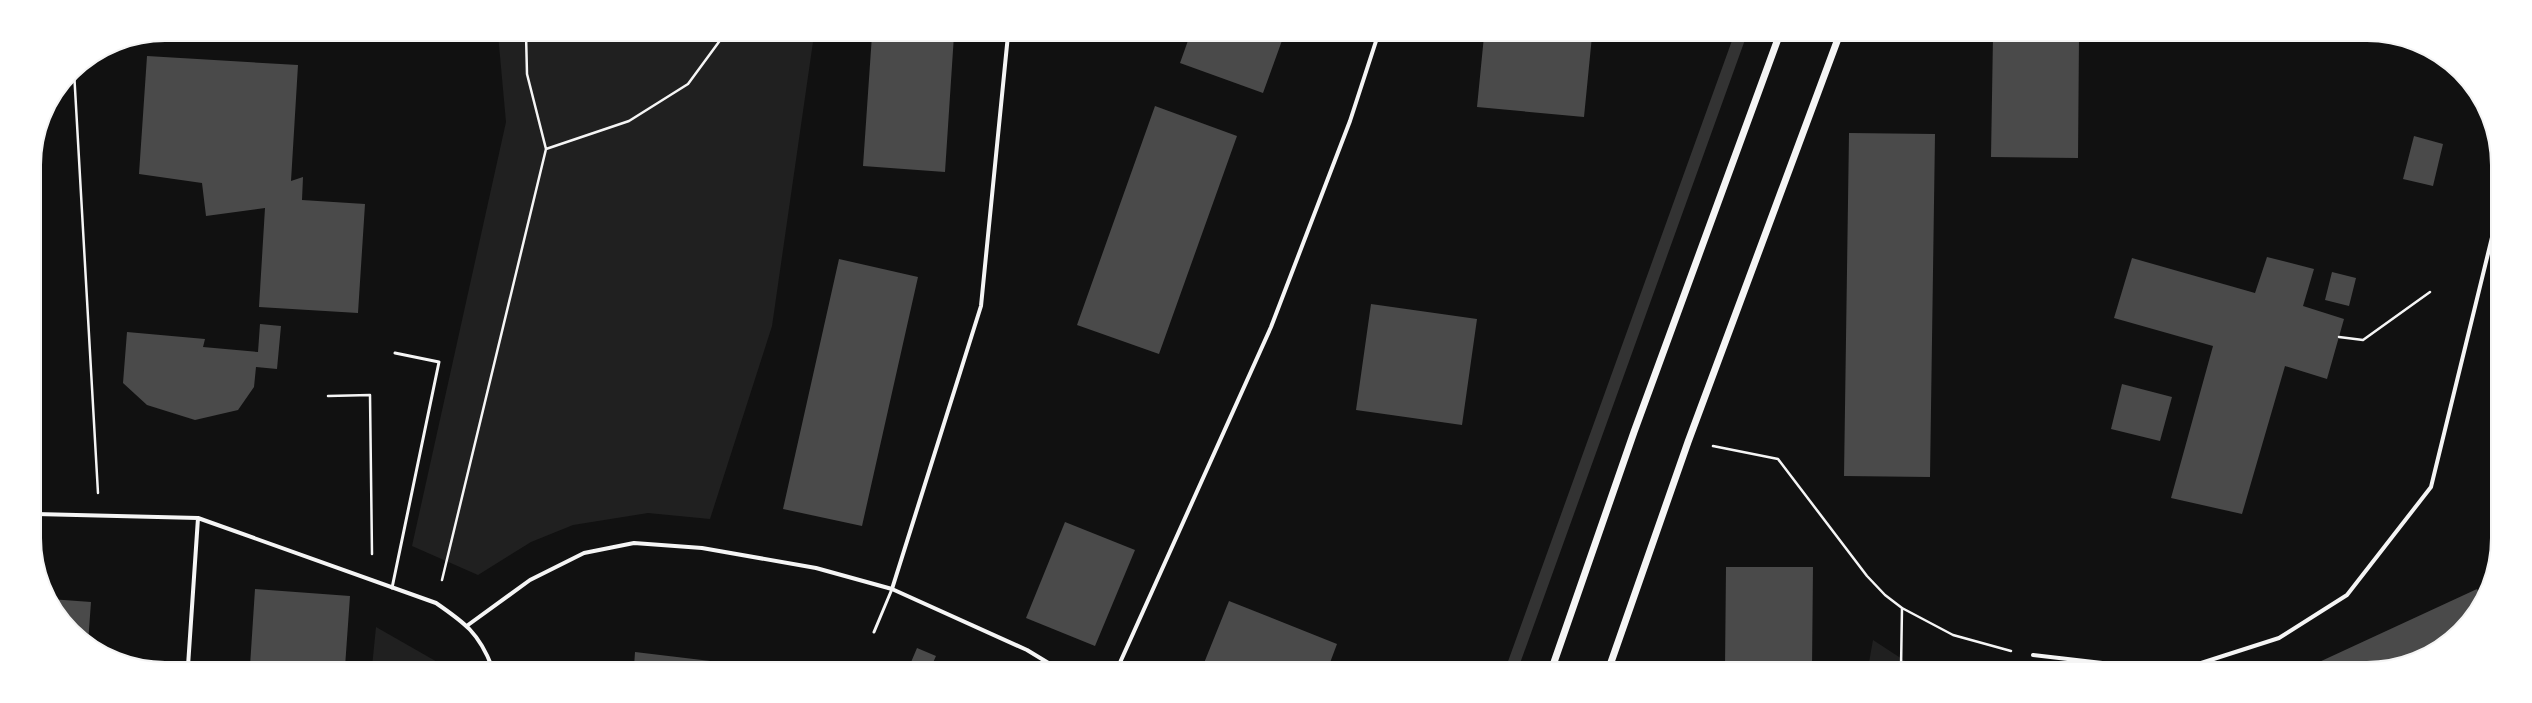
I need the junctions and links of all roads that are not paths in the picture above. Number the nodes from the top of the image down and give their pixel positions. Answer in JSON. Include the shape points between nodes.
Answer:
{"nodes":[{"id":1,"x":1007,"y":41,"type":"edge"},
{"id":2,"x":1376,"y":41,"type":"edge"},
{"id":3,"x":1777,"y":41,"type":"edge"},
{"id":4,"x":1837,"y":41,"type":"edge"},
{"id":5,"x":2491,"y":242,"type":"edge"},
{"id":6,"x":395,"y":352,"type":"dead end"},
{"id":7,"x":41,"y":514,"type":"edge"},
{"id":8,"x":198,"y":518,"type":"junction"},
{"id":9,"x":392,"y":588,"type":"junction"},
{"id":10,"x":892,"y":589,"type":"junction"},
{"id":11,"x":468,"y":625,"type":"junction"},
{"id":12,"x":874,"y":632,"type":"dead end"},
{"id":13,"x":2033,"y":655,"type":"dead end"},
{"id":14,"x":188,"y":662,"type":"edge"},
{"id":15,"x":490,"y":662,"type":"edge"},
{"id":16,"x":1047,"y":662,"type":"edge"},
{"id":17,"x":1120,"y":662,"type":"edge"},
{"id":18,"x":1554,"y":662,"type":"edge"},
{"id":19,"x":1612,"y":662,"type":"edge"},
{"id":20,"x":2094,"y":662,"type":"edge"},
{"id":21,"x":2204,"y":662,"type":"edge"}],
"edges":[{"from":1,"to":10,"type":"street","via":[[981,306]]},
{"from":2,"to":17,"type":"street","via":[[1350,121],[1271,327]]},
{"from":3,"to":18,"type":"street","via":[[1634,432]]},
{"from":4,"to":19,"type":"street","via":[[1688,442]]},
{"from":5,"to":21,"type":"street","via":[[2432,487],[2347,595],[2279,638]]},
{"from":6,"to":9,"type":"lane","via":[[439,362]]},
{"from":7,"to":8,"type":"street"},
{"from":8,"to":9,"type":"street"},
{"from":8,"to":14,"type":"street"},
{"from":9,"to":11,"type":"street","via":[[436,604]]},
{"from":10,"to":11,"type":"street","via":[[816,568],[702,548],[634,543],[584,553],[530,580]]},
{"from":10,"to":12,"type":"lane"},
{"from":10,"to":16,"type":"street","via":[[1027,650]]},
{"from":11,"to":15,"type":"street"},
{"from":13,"to":20,"type":"street"}]}
